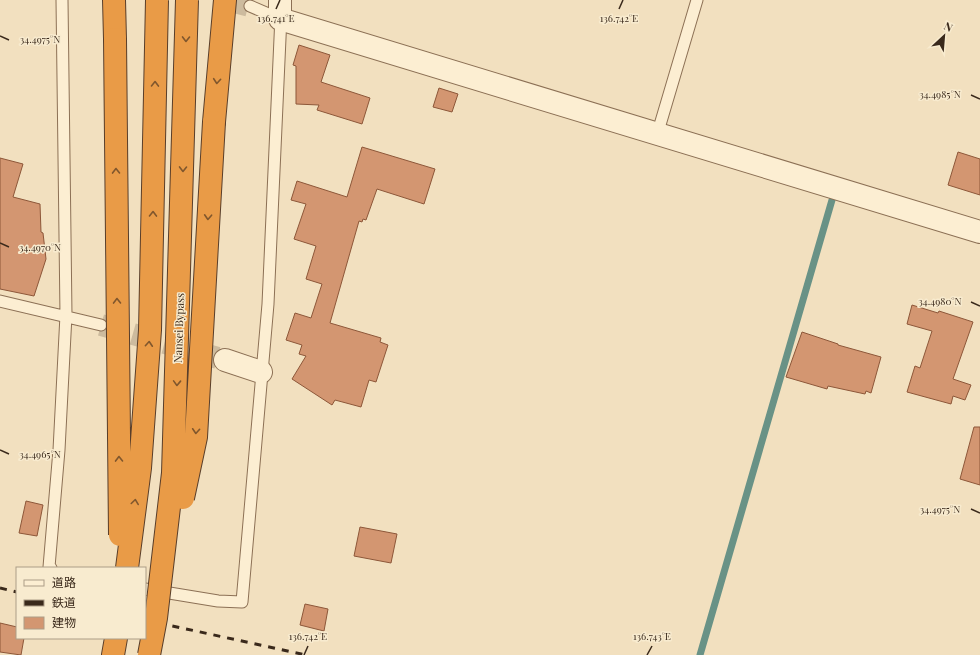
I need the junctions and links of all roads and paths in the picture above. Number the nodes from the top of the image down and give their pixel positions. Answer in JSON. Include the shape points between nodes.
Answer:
{"nodes":[{"id":1,"x":62,"y":0,"type":"edge"},
{"id":2,"x":114,"y":0,"type":"edge"},
{"id":3,"x":157,"y":0,"type":"edge"},
{"id":4,"x":187,"y":0,"type":"edge"},
{"id":5,"x":225,"y":0,"type":"edge"},
{"id":6,"x":290,"y":0,"type":"edge"},
{"id":7,"x":697,"y":0,"type":"edge"},
{"id":8,"x":250,"y":6,"type":"tunnel mouth"},
{"id":9,"x":280,"y":9,"type":"edge"},
{"id":10,"x":657,"y":135,"type":"junction"},
{"id":11,"x":980,"y":232,"type":"edge"},
{"id":12,"x":0,"y":301,"type":"edge"},
{"id":13,"x":66,"y":315,"type":"junction"},
{"id":14,"x":101,"y":325,"type":"tunnel mouth"},
{"id":15,"x":225,"y":360,"type":"tunnel mouth"},
{"id":16,"x":261,"y":372,"type":"junction"},
{"id":17,"x":49,"y":567,"type":"edge"},
{"id":18,"x":120,"y":567,"type":"edge"},
{"id":19,"x":127,"y":567,"type":"edge"},
{"id":20,"x":146,"y":588,"type":"edge"},
{"id":21,"x":156,"y":618,"type":"junction"},
{"id":22,"x":116,"y":639,"type":"edge"},
{"id":23,"x":113,"y":655,"type":"edge"},
{"id":24,"x":149,"y":655,"type":"edge"}],
"edges":[{"from":1,"to":13,"type":"lane"},
{"from":18,"to":2,"type":"highway","one_way":true,"bridge":true},
{"from":19,"to":3,"type":"highway","one_way":true,"bridge":true,"via":[[140,468],[150,330]]},
{"from":4,"to":21,"type":"highway","name":"Nansei Bypass","one_way":true,"bridge":true,"via":[[173,473]]},
{"from":5,"to":21,"type":"highway","one_way":true,"bridge":true,"via":[[214,122],[196,437]]},
{"from":6,"to":9,"type":"lane"},
{"from":7,"to":10,"type":"lane"},
{"from":8,"to":9,"type":"lane"},
{"from":9,"to":10,"type":"street"},
{"from":9,"to":16,"type":"lane","via":[[268,304]]},
{"from":10,"to":11,"type":"street"},
{"from":12,"to":13,"type":"lane"},
{"from":13,"to":14,"type":"lane"},
{"from":13,"to":17,"type":"lane"},
{"from":15,"to":16,"type":"street"},
{"from":16,"to":20,"type":"lane","via":[[242,602],[218,601]]},
{"from":21,"to":24,"type":"highway","name":"Nansei Bypass","bridge":true},
{"from":22,"to":23,"type":"highway"}]}
